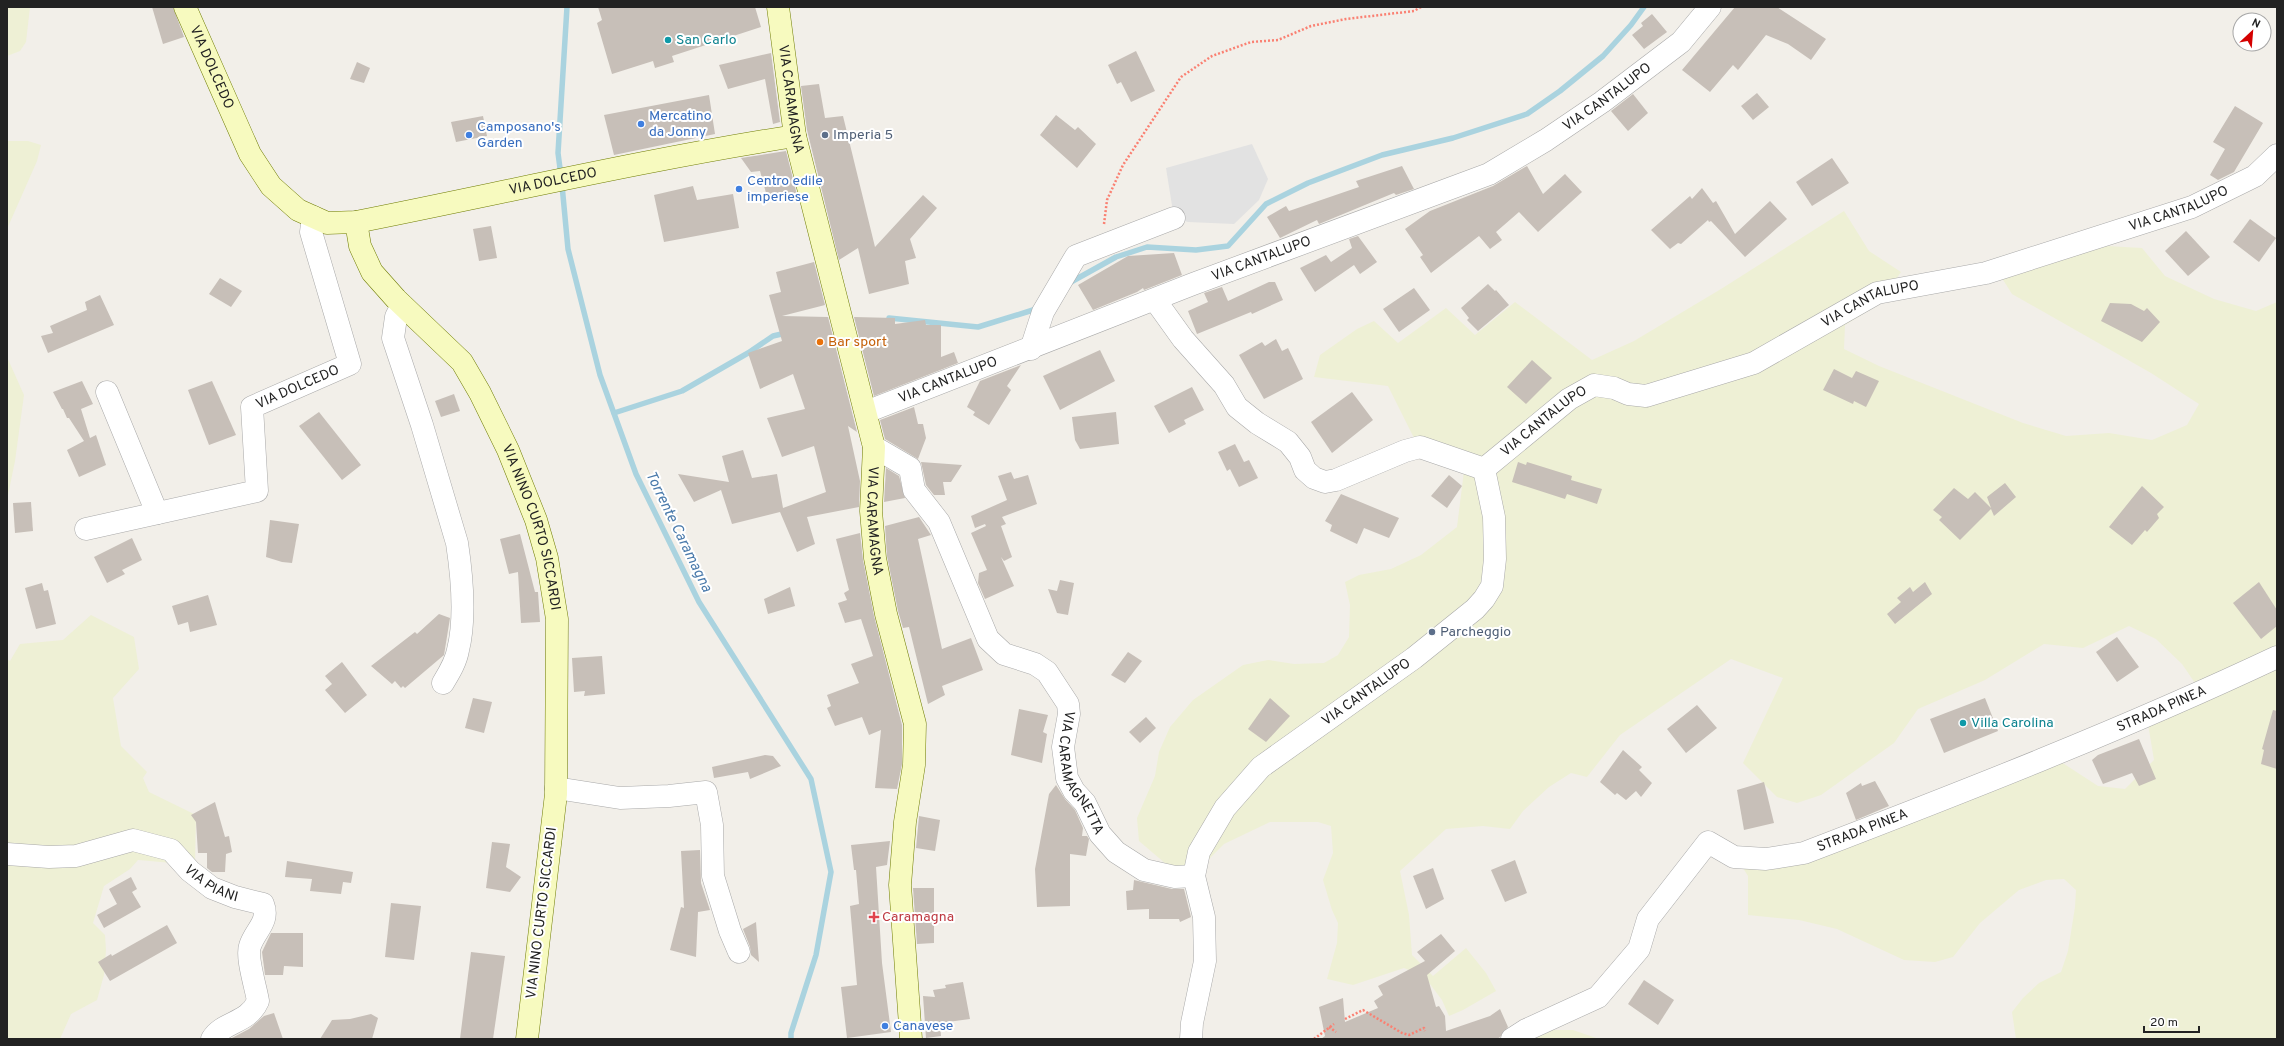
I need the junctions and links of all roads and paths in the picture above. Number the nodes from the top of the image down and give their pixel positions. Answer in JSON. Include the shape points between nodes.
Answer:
{"nodes":[{"id":1,"x":185,"y":7,"type":"edge"},
{"id":2,"x":778,"y":7,"type":"edge"},
{"id":3,"x":1421,"y":7,"type":"edge"},
{"id":4,"x":1710,"y":7,"type":"edge"},
{"id":5,"x":795,"y":136,"type":"junction"},
{"id":6,"x":2277,"y":155,"type":"edge"},
{"id":7,"x":313,"y":217,"type":"junction"},
{"id":8,"x":1174,"y":218,"type":"dead end"},
{"id":9,"x":356,"y":222,"type":"junction"},
{"id":10,"x":1102,"y":245,"type":"junction"},
{"id":11,"x":1155,"y":300,"type":"junction"},
{"id":12,"x":402,"y":305,"type":"junction"},
{"id":13,"x":1031,"y":349,"type":"junction"},
{"id":14,"x":107,"y":392,"type":"dead end"},
{"id":15,"x":866,"y":412,"type":"junction"},
{"id":16,"x":874,"y":447,"type":"junction"},
{"id":17,"x":1484,"y":469,"type":"junction"},
{"id":18,"x":157,"y":513,"type":"junction"},
{"id":19,"x":86,"y":529,"type":"dead end"},
{"id":20,"x":2277,"y":657,"type":"edge"},
{"id":21,"x":443,"y":683,"type":"dead end"},
{"id":22,"x":556,"y":788,"type":"junction"},
{"id":23,"x":7,"y":854,"type":"edge"},
{"id":24,"x":1194,"y":876,"type":"junction"},
{"id":25,"x":739,"y":952,"type":"dead end"},
{"id":26,"x":1345,"y":1018,"type":"dead end"},
{"id":27,"x":1334,"y":1024,"type":"dead end"},
{"id":28,"x":1329,"y":1027,"type":"junction"},
{"id":29,"x":1425,"y":1031,"type":"dead end"},
{"id":30,"x":1336,"y":1032,"type":"dead end"},
{"id":31,"x":212,"y":1039,"type":"edge"},
{"id":32,"x":527,"y":1039,"type":"edge"},
{"id":33,"x":911,"y":1039,"type":"edge"},
{"id":34,"x":1191,"y":1039,"type":"edge"},
{"id":35,"x":1314,"y":1039,"type":"edge"},
{"id":36,"x":1512,"y":1039,"type":"edge"}],
"edges":[{"from":1,"to":7,"type":"street","name":"VIA DOLCEDO","via":[[250,154],[271,186],[298,210]]},
{"from":2,"to":5,"type":"street","name":"VIA CARAMAGNA"},
{"from":3,"to":10,"type":"path","via":[[1414,11],[1311,26],[1278,40],[1251,42],[1212,56],[1181,77],[1123,165],[1107,200]]},
{"from":4,"to":11,"type":"street","name":"VIA CANTALUPO","via":[[1681,42],[1546,140],[1489,174]]},
{"from":5,"to":9,"type":"street","name":"VIA DOLCEDO","via":[[600,171]]},
{"from":5,"to":15,"type":"street","name":"VIA CARAMAGNA"},
{"from":6,"to":17,"type":"street","name":"VIA CANTALUPO","via":[[2255,176],[2192,207],[1986,273],[1877,293],[1754,363],[1646,396],[1594,385],[1569,399]]},
{"from":7,"to":9,"type":"street","name":"VIA DOLCEDO","via":[[327,223]]},
{"from":7,"to":18,"type":"street","name":"VIA DOLCEDO","via":[[311,232],[350,364],[252,407],[257,491]]},
{"from":8,"to":10,"type":"street"},
{"from":9,"to":12,"type":"street","name":"VIA NINO CURTO SICCARDI","via":[[360,246],[372,272]]},
{"from":10,"to":13,"type":"street","via":[[1076,256],[1043,312]]},
{"from":11,"to":13,"type":"street","name":"VIA CANTALUPO"},
{"from":11,"to":17,"type":"street","via":[[1183,339],[1224,385],[1237,407],[1288,442],[1300,457],[1305,470],[1314,478],[1325,482],[1336,480],[1420,447]]},
{"from":12,"to":21,"type":"street","via":[[396,318],[393,338],[422,425],[457,543],[460,563],[462,590],[458,650],[453,666]]},
{"from":12,"to":22,"type":"street","name":"VIA NINO CURTO SICCARDI","via":[[462,362],[508,450],[536,520],[547,558],[557,619]]},
{"from":13,"to":15,"type":"street","name":"VIA CANTALUPO"},
{"from":14,"to":18,"type":"street"},
{"from":15,"to":16,"type":"street","name":"VIA CARAMAGNA"},
{"from":16,"to":24,"type":"street","name":"VIA CARAMAGNETTA","via":[[907,465],[912,471],[914,490],[939,522],[988,639],[1004,654],[1035,664],[1047,672],[1068,704],[1069,714],[1063,747],[1067,778],[1074,791],[1085,802],[1100,834],[1116,852],[1144,870],[1175,877]]},
{"from":16,"to":33,"type":"street","name":"VIA CARAMAGNA","via":[[872,511],[875,558],[886,614],[915,724],[914,765],[905,822],[900,885]]},
{"from":17,"to":24,"type":"street","name":"VIA CANTALUPO","via":[[1494,517],[1496,559],[1492,586],[1484,599],[1414,658],[1261,767],[1233,797],[1211,830],[1199,852]]},
{"from":18,"to":19,"type":"street","name":"VIA DOLCEDO"},
{"from":20,"to":36,"type":"street","name":"STRADA PINEA","via":[[2183,701],[2066,750],[1804,853],[1766,859],[1734,857],[1708,842],[1648,919],[1639,950],[1598,997]]},
{"from":22,"to":25,"type":"street","via":[[620,798],[706,792],[712,825],[713,876]]},
{"from":22,"to":32,"type":"street","name":"VIA NINO CURTO SICCARDI"},
{"from":23,"to":31,"type":"street","name":"VIA PIANI","via":[[76,856],[133,840],[171,850],[190,871],[212,888],[263,904],[266,911],[265,919],[249,946],[258,1001],[249,1016],[217,1033]]},
{"from":24,"to":34,"type":"street","via":[[1204,918],[1204,961]]},
{"from":26,"to":29,"type":"path","via":[[1363,1010],[1402,1033],[1410,1035],[1424,1028]]},
{"from":27,"to":28,"type":"path"},
{"from":28,"to":30,"type":"path"},
{"from":28,"to":35,"type":"path"}]}
